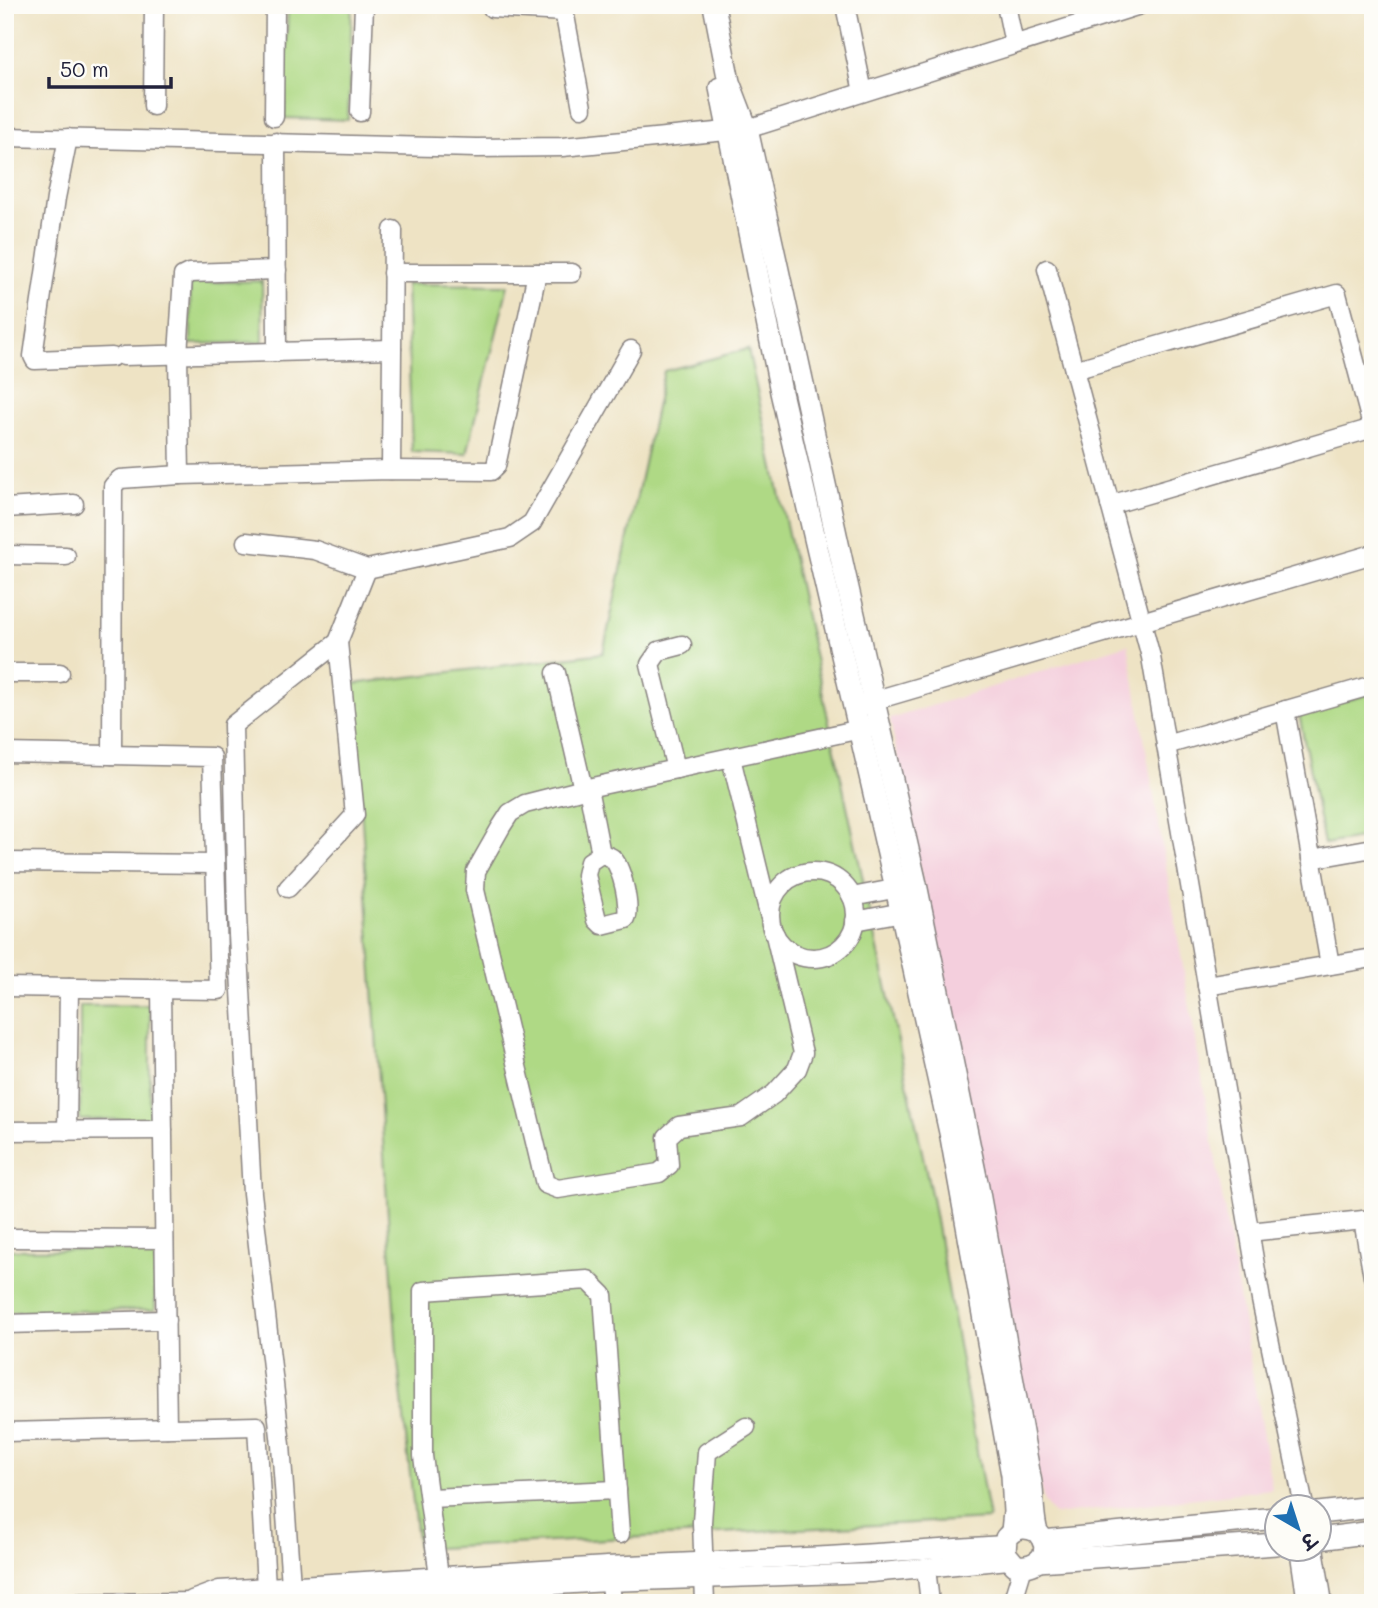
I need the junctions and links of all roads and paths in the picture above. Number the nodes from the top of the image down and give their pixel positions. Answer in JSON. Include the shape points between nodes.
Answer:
{"nodes":[{"id":1,"x":154,"y":5,"type":"edge"},
{"id":2,"x":275,"y":5,"type":"edge"},
{"id":3,"x":364,"y":5,"type":"edge"},
{"id":4,"x":492,"y":5,"type":"edge"},
{"id":5,"x":701,"y":5,"type":"edge"},
{"id":6,"x":714,"y":5,"type":"edge"},
{"id":7,"x":845,"y":5,"type":"edge"},
{"id":8,"x":1006,"y":5,"type":"edge"},
{"id":9,"x":1140,"y":5,"type":"edge"},
{"id":10,"x":564,"y":8,"type":"edge"},
{"id":11,"x":1120,"y":8,"type":"edge"},
{"id":12,"x":1014,"y":44,"type":"junction"},
{"id":13,"x":863,"y":92,"type":"junction"},
{"id":14,"x":153,"y":106,"type":"dead end"},
{"id":15,"x":582,"y":108,"type":"dead end"},
{"id":16,"x":360,"y":112,"type":"dead end"},
{"id":17,"x":274,"y":117,"type":"dead end"},
{"id":18,"x":739,"y":130,"type":"junction"},
{"id":19,"x":5,"y":137,"type":"edge"},
{"id":20,"x":68,"y":138,"type":"junction"},
{"id":21,"x":276,"y":142,"type":"junction"},
{"id":22,"x":393,"y":230,"type":"dead end"},
{"id":23,"x":1048,"y":269,"type":"dead end"},
{"id":24,"x":277,"y":270,"type":"junction"},
{"id":25,"x":392,"y":273,"type":"junction"},
{"id":26,"x":537,"y":273,"type":"junction"},
{"id":27,"x":572,"y":273,"type":"dead end"},
{"id":28,"x":392,"y":349,"type":"junction"},
{"id":29,"x":631,"y":349,"type":"dead end"},
{"id":30,"x":277,"y":352,"type":"junction"},
{"id":31,"x":178,"y":355,"type":"junction"},
{"id":32,"x":1074,"y":370,"type":"junction"},
{"id":33,"x":1373,"y":429,"type":"edge"},
{"id":34,"x":391,"y":471,"type":"junction"},
{"id":35,"x":180,"y":475,"type":"junction"},
{"id":36,"x":74,"y":504,"type":"dead end"},
{"id":37,"x":1110,"y":505,"type":"junction"},
{"id":38,"x":5,"y":508,"type":"edge"},
{"id":39,"x":246,"y":542,"type":"dead end"},
{"id":40,"x":1373,"y":554,"type":"edge"},
{"id":41,"x":5,"y":555,"type":"edge"},
{"id":42,"x":66,"y":556,"type":"dead end"},
{"id":43,"x":367,"y":569,"type":"junction"},
{"id":44,"x":1142,"y":623,"type":"junction"},
{"id":45,"x":338,"y":642,"type":"junction"},
{"id":46,"x":682,"y":645,"type":"dead end"},
{"id":47,"x":5,"y":673,"type":"edge"},
{"id":48,"x":60,"y":673,"type":"dead end"},
{"id":49,"x":556,"y":673,"type":"dead end"},
{"id":50,"x":1373,"y":685,"type":"edge"},
{"id":51,"x":865,"y":704,"type":"junction"},
{"id":52,"x":1285,"y":710,"type":"junction"},
{"id":53,"x":881,"y":725,"type":"junction"},
{"id":54,"x":859,"y":729,"type":"junction"},
{"id":55,"x":1166,"y":745,"type":"junction"},
{"id":56,"x":5,"y":753,"type":"edge"},
{"id":57,"x":112,"y":755,"type":"junction"},
{"id":58,"x":731,"y":758,"type":"junction"},
{"id":59,"x":676,"y":769,"type":"junction"},
{"id":60,"x":586,"y":789,"type":"junction"},
{"id":61,"x":1373,"y":848,"type":"edge"},
{"id":62,"x":601,"y":854,"type":"dead end"},
{"id":63,"x":1311,"y":859,"type":"junction"},
{"id":64,"x":5,"y":862,"type":"edge"},
{"id":65,"x":215,"y":864,"type":"junction"},
{"id":66,"x":906,"y":886,"type":"junction"},
{"id":67,"x":288,"y":888,"type":"dead end"},
{"id":68,"x":852,"y":897,"type":"junction"},
{"id":69,"x":911,"y":910,"type":"junction"},
{"id":70,"x":855,"y":921,"type":"junction"},
{"id":71,"x":773,"y":928,"type":"junction"},
{"id":72,"x":1373,"y":958,"type":"edge"},
{"id":73,"x":1330,"y":965,"type":"junction"},
{"id":74,"x":1207,"y":986,"type":"junction"},
{"id":75,"x":5,"y":987,"type":"edge"},
{"id":76,"x":69,"y":988,"type":"junction"},
{"id":77,"x":161,"y":990,"type":"junction"},
{"id":78,"x":163,"y":1130,"type":"junction"},
{"id":79,"x":5,"y":1131,"type":"edge"},
{"id":80,"x":67,"y":1131,"type":"junction"},
{"id":81,"x":1368,"y":1219,"type":"edge"},
{"id":82,"x":1249,"y":1232,"type":"junction"},
{"id":83,"x":5,"y":1238,"type":"edge"},
{"id":84,"x":164,"y":1240,"type":"junction"},
{"id":85,"x":1373,"y":1277,"type":"edge"},
{"id":86,"x":166,"y":1320,"type":"junction"},
{"id":87,"x":5,"y":1324,"type":"edge"},
{"id":88,"x":746,"y":1427,"type":"dead end"},
{"id":89,"x":167,"y":1428,"type":"junction"},
{"id":90,"x":5,"y":1432,"type":"edge"},
{"id":91,"x":617,"y":1490,"type":"junction"},
{"id":92,"x":1301,"y":1492,"type":"edge"},
{"id":93,"x":429,"y":1498,"type":"junction"},
{"id":94,"x":1373,"y":1507,"type":"edge"},
{"id":95,"x":1332,"y":1511,"type":"edge"},
{"id":96,"x":1262,"y":1520,"type":"edge"},
{"id":97,"x":1373,"y":1532,"type":"edge"},
{"id":98,"x":620,"y":1534,"type":"dead end"},
{"id":99,"x":1332,"y":1537,"type":"edge"},
{"id":100,"x":1262,"y":1544,"type":"edge"},
{"id":101,"x":1024,"y":1548,"type":"junction"},
{"id":102,"x":703,"y":1561,"type":"junction"},
{"id":103,"x":1301,"y":1562,"type":"edge"},
{"id":104,"x":1316,"y":1562,"type":"edge"},
{"id":105,"x":828,"y":1565,"type":"junction"},
{"id":106,"x":926,"y":1568,"type":"junction"},
{"id":107,"x":607,"y":1574,"type":"junction"},
{"id":108,"x":439,"y":1576,"type":"junction"},
{"id":109,"x":704,"y":1579,"type":"junction"},
{"id":110,"x":291,"y":1585,"type":"junction"},
{"id":111,"x":266,"y":1587,"type":"junction"},
{"id":112,"x":522,"y":1587,"type":"edge"},
{"id":113,"x":363,"y":1593,"type":"edge"},
{"id":114,"x":198,"y":1602,"type":"edge"},
{"id":115,"x":73,"y":1603,"type":"edge"},
{"id":116,"x":249,"y":1603,"type":"edge"},
{"id":117,"x":613,"y":1603,"type":"edge"},
{"id":118,"x":705,"y":1603,"type":"edge"},
{"id":119,"x":930,"y":1603,"type":"edge"},
{"id":120,"x":1012,"y":1603,"type":"edge"},
{"id":121,"x":1307,"y":1603,"type":"edge"},
{"id":122,"x":1323,"y":1603,"type":"edge"}],
"edges":[{"from":1,"to":14,"type":"street"},
{"from":2,"to":17,"type":"street"},
{"from":3,"to":16,"type":"street"},
{"from":4,"to":10,"type":"street"},
{"from":5,"to":18,"type":"main road"},
{"from":6,"to":18,"type":"main road"},
{"from":7,"to":13,"type":"street"},
{"from":8,"to":12,"type":"street"},
{"from":9,"to":11,"type":"street"},
{"from":10,"to":15,"type":"street"},
{"from":11,"to":12,"type":"street"},
{"from":12,"to":13,"type":"street"},
{"from":13,"to":18,"type":"street"},
{"from":18,"to":21,"type":"street","via":[[562,147]]},
{"from":18,"to":51,"type":"main road","via":[[780,392]]},
{"from":19,"to":20,"type":"street"},
{"from":20,"to":21,"type":"street"},
{"from":20,"to":31,"type":"street","via":[[35,360]]},
{"from":21,"to":24,"type":"street"},
{"from":22,"to":25,"type":"street"},
{"from":23,"to":32,"type":"street"},
{"from":24,"to":30,"type":"street"},
{"from":24,"to":31,"type":"street","via":[[186,274]]},
{"from":25,"to":26,"type":"street"},
{"from":25,"to":28,"type":"street"},
{"from":26,"to":27,"type":"street"},
{"from":26,"to":34,"type":"street","via":[[494,469]]},
{"from":28,"to":30,"type":"street"},
{"from":28,"to":34,"type":"street"},
{"from":29,"to":43,"type":"street","via":[[532,523],[510,538]]},
{"from":30,"to":31,"type":"street"},
{"from":31,"to":35,"type":"street"},
{"from":32,"to":33,"type":"street","via":[[1337,294]]},
{"from":32,"to":37,"type":"street"},
{"from":33,"to":37,"type":"street"},
{"from":34,"to":35,"type":"street"},
{"from":35,"to":57,"type":"street","via":[[120,479],[113,486]]},
{"from":36,"to":38,"type":"street"},
{"from":37,"to":44,"type":"street"},
{"from":39,"to":43,"type":"street","via":[[316,550]]},
{"from":40,"to":44,"type":"street"},
{"from":41,"to":42,"type":"street"},
{"from":43,"to":45,"type":"street"},
{"from":44,"to":51,"type":"street"},
{"from":44,"to":55,"type":"street"},
{"from":45,"to":67,"type":"street","via":[[355,814]]},
{"from":45,"to":110,"type":"street","via":[[233,725],[237,916],[252,1193],[281,1445]]},
{"from":46,"to":59,"type":"street","via":[[659,652],[650,663]]},
{"from":47,"to":48,"type":"street"},
{"from":49,"to":60,"type":"street"},
{"from":50,"to":52,"type":"street"},
{"from":51,"to":53,"type":"main road"},
{"from":51,"to":54,"type":"main road"},
{"from":52,"to":55,"type":"street"},
{"from":52,"to":63,"type":"street"},
{"from":53,"to":54,"type":"street"},
{"from":53,"to":66,"type":"main road"},
{"from":54,"to":58,"type":"street"},
{"from":54,"to":66,"type":"main road"},
{"from":55,"to":74,"type":"street"},
{"from":56,"to":57,"type":"street"},
{"from":57,"to":65,"type":"street","via":[[212,757]]},
{"from":58,"to":59,"type":"street"},
{"from":58,"to":71,"type":"street"},
{"from":59,"to":60,"type":"street"},
{"from":60,"to":62,"type":"street"},
{"from":60,"to":71,"type":"street","via":[[525,804],[510,813],[476,871],[475,890],[545,1184],[558,1189],[659,1173],[669,1165],[667,1137],[679,1126],[741,1117],[774,1094],[797,1069],[803,1053]]},
{"from":61,"to":63,"type":"street"},
{"from":63,"to":73,"type":"street"},
{"from":64,"to":65,"type":"street"},
{"from":65,"to":77,"type":"street","via":[[219,990]]},
{"from":66,"to":68,"type":"street"},
{"from":66,"to":69,"type":"main road"},
{"from":68,"to":70,"type":"street"},
{"from":68,"to":71,"type":"street","via":[[837,879],[824,873],[798,875],[776,893],[771,907]]},
{"from":69,"to":70,"type":"street"},
{"from":69,"to":101,"type":"main road","via":[[1004,1426],[1014,1512]]},
{"from":70,"to":71,"type":"street","via":[[838,949],[811,958],[784,947]]},
{"from":72,"to":73,"type":"street"},
{"from":73,"to":74,"type":"street"},
{"from":74,"to":82,"type":"street"},
{"from":75,"to":76,"type":"street"},
{"from":76,"to":77,"type":"street"},
{"from":76,"to":80,"type":"street"},
{"from":77,"to":78,"type":"street"},
{"from":78,"to":80,"type":"street"},
{"from":78,"to":84,"type":"street"},
{"from":79,"to":80,"type":"street"},
{"from":81,"to":82,"type":"street"},
{"from":81,"to":85,"type":"street"},
{"from":82,"to":92,"type":"street"},
{"from":83,"to":84,"type":"street"},
{"from":84,"to":86,"type":"street"},
{"from":86,"to":87,"type":"street"},
{"from":86,"to":89,"type":"street"},
{"from":88,"to":102,"type":"street","via":[[707,1452]]},
{"from":89,"to":90,"type":"street"},
{"from":89,"to":111,"type":"street","via":[[257,1426]]},
{"from":91,"to":93,"type":"street"},
{"from":91,"to":93,"type":"street","via":[[603,1295],[587,1280],[423,1291],[423,1456]]},
{"from":91,"to":98,"type":"street"},
{"from":93,"to":108,"type":"street"},
{"from":94,"to":95,"type":"main road"},
{"from":96,"to":101,"type":"main road"},
{"from":97,"to":99,"type":"main road"},
{"from":100,"to":101,"type":"main road"},
{"from":101,"to":105,"type":"street"},
{"from":101,"to":106,"type":"street"},
{"from":101,"to":120,"type":"street"},
{"from":102,"to":105,"type":"street"},
{"from":102,"to":107,"type":"street"},
{"from":102,"to":109,"type":"street"},
{"from":103,"to":121,"type":"street"},
{"from":104,"to":122,"type":"street"},
{"from":105,"to":106,"type":"street"},
{"from":105,"to":109,"type":"street"},
{"from":106,"to":119,"type":"street"},
{"from":107,"to":109,"type":"street"},
{"from":107,"to":112,"type":"street"},
{"from":107,"to":117,"type":"street"},
{"from":108,"to":112,"type":"street"},
{"from":108,"to":113,"type":"street"},
{"from":109,"to":118,"type":"street"},
{"from":110,"to":111,"type":"street"},
{"from":110,"to":113,"type":"street"},
{"from":111,"to":114,"type":"street","via":[[219,1590]]},
{"from":112,"to":113,"type":"street"},
{"from":113,"to":116,"type":"street"},
{"from":114,"to":115,"type":"street"}]}
